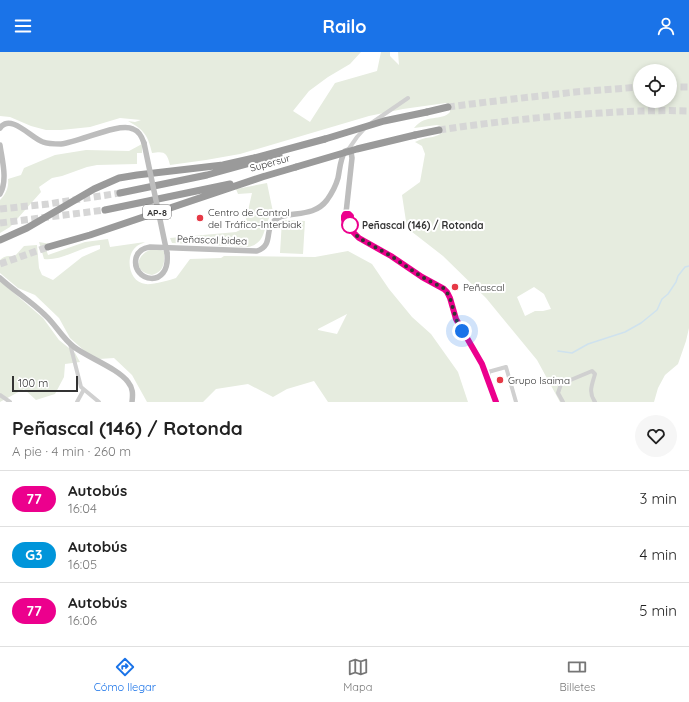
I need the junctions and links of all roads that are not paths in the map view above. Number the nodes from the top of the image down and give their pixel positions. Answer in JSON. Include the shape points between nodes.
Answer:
{"nodes":[{"id":1,"x":408,"y":98,"type":"dead end"},
{"id":2,"x":448,"y":107,"type":"tunnel mouth"},
{"id":3,"x":0,"y":128,"type":"edge"},
{"id":4,"x":440,"y":130,"type":"tunnel mouth"},
{"id":5,"x":0,"y":146,"type":"edge"},
{"id":6,"x":299,"y":147,"type":"junction"},
{"id":7,"x":348,"y":150,"type":"junction"},
{"id":8,"x":265,"y":176,"type":"junction"},
{"id":9,"x":120,"y":193,"type":"tunnel mouth"},
{"id":10,"x":0,"y":194,"type":"edge"},
{"id":11,"x":105,"y":210,"type":"tunnel mouth"},
{"id":12,"x":346,"y":213,"type":"joint"},
{"id":13,"x":0,"y":240,"type":"edge"},
{"id":14,"x":48,"y":248,"type":"tunnel mouth"},
{"id":15,"x":0,"y":278,"type":"edge"},
{"id":16,"x":70,"y":344,"type":"junction"},
{"id":17,"x":486,"y":374,"type":"junction"},
{"id":18,"x":83,"y":390,"type":"junction"},
{"id":19,"x":1,"y":396,"type":"edge"},
{"id":20,"x":10,"y":402,"type":"edge"},
{"id":21,"x":77,"y":402,"type":"edge"},
{"id":22,"x":99,"y":402,"type":"edge"},
{"id":23,"x":132,"y":402,"type":"edge"},
{"id":24,"x":496,"y":402,"type":"edge"},
{"id":25,"x":516,"y":402,"type":"edge"},
{"id":26,"x":563,"y":402,"type":"edge"},
{"id":27,"x":595,"y":402,"type":"edge"}],
"edges":[{"from":1,"to":7,"type":"street","via":[[372,122]]},
{"from":2,"to":6,"type":"highway","name":"Supersur","bridge":true,"via":[[384,122]]},
{"from":3,"to":7,"type":"street","name":"Peñascal bidea","bridge":true,"via":[[5,124],[13,124],[42,142],[56,144],[118,128],[134,129],[138,133],[144,143],[167,254],[167,268],[161,276],[149,279],[140,274],[136,263],[137,255],[145,248],[150,247],[257,251],[263,248],[267,243],[271,224],[276,219],[306,213],[326,202],[338,177],[342,157]]},
{"from":4,"to":8,"type":"highway","name":"Supersur","number":"AP-8","bridge":true,"via":[[357,149]]},
{"from":5,"to":10,"type":"street","via":[[4,180]]},
{"from":6,"to":9,"type":"highway","name":"Supersur","via":[[262,161]]},
{"from":6,"to":13,"type":"highway","via":[[223,165],[114,180]]},
{"from":7,"to":12,"type":"street","via":[[352,158]]},
{"from":8,"to":11,"type":"highway","name":"Supersur","number":"AP-8"},
{"from":8,"to":14,"type":"highway","number":"AP-8"},
{"from":12,"to":17,"type":"street","via":[[352,217],[349,221],[353,232],[359,238],[447,292],[456,319]]},
{"from":15,"to":16,"type":"street","via":[[45,314]]},
{"from":16,"to":18,"type":"street"},
{"from":16,"to":23,"type":"street","via":[[127,381],[132,389]]},
{"from":17,"to":24,"type":"street"},
{"from":17,"to":25,"type":"street","via":[[506,367]]},
{"from":18,"to":21,"type":"street"},
{"from":18,"to":22,"type":"street"},
{"from":19,"to":20,"type":"street"},
{"from":26,"to":27,"type":"street","via":[[558,392],[561,384],[592,371],[595,374],[590,393]]}]}
